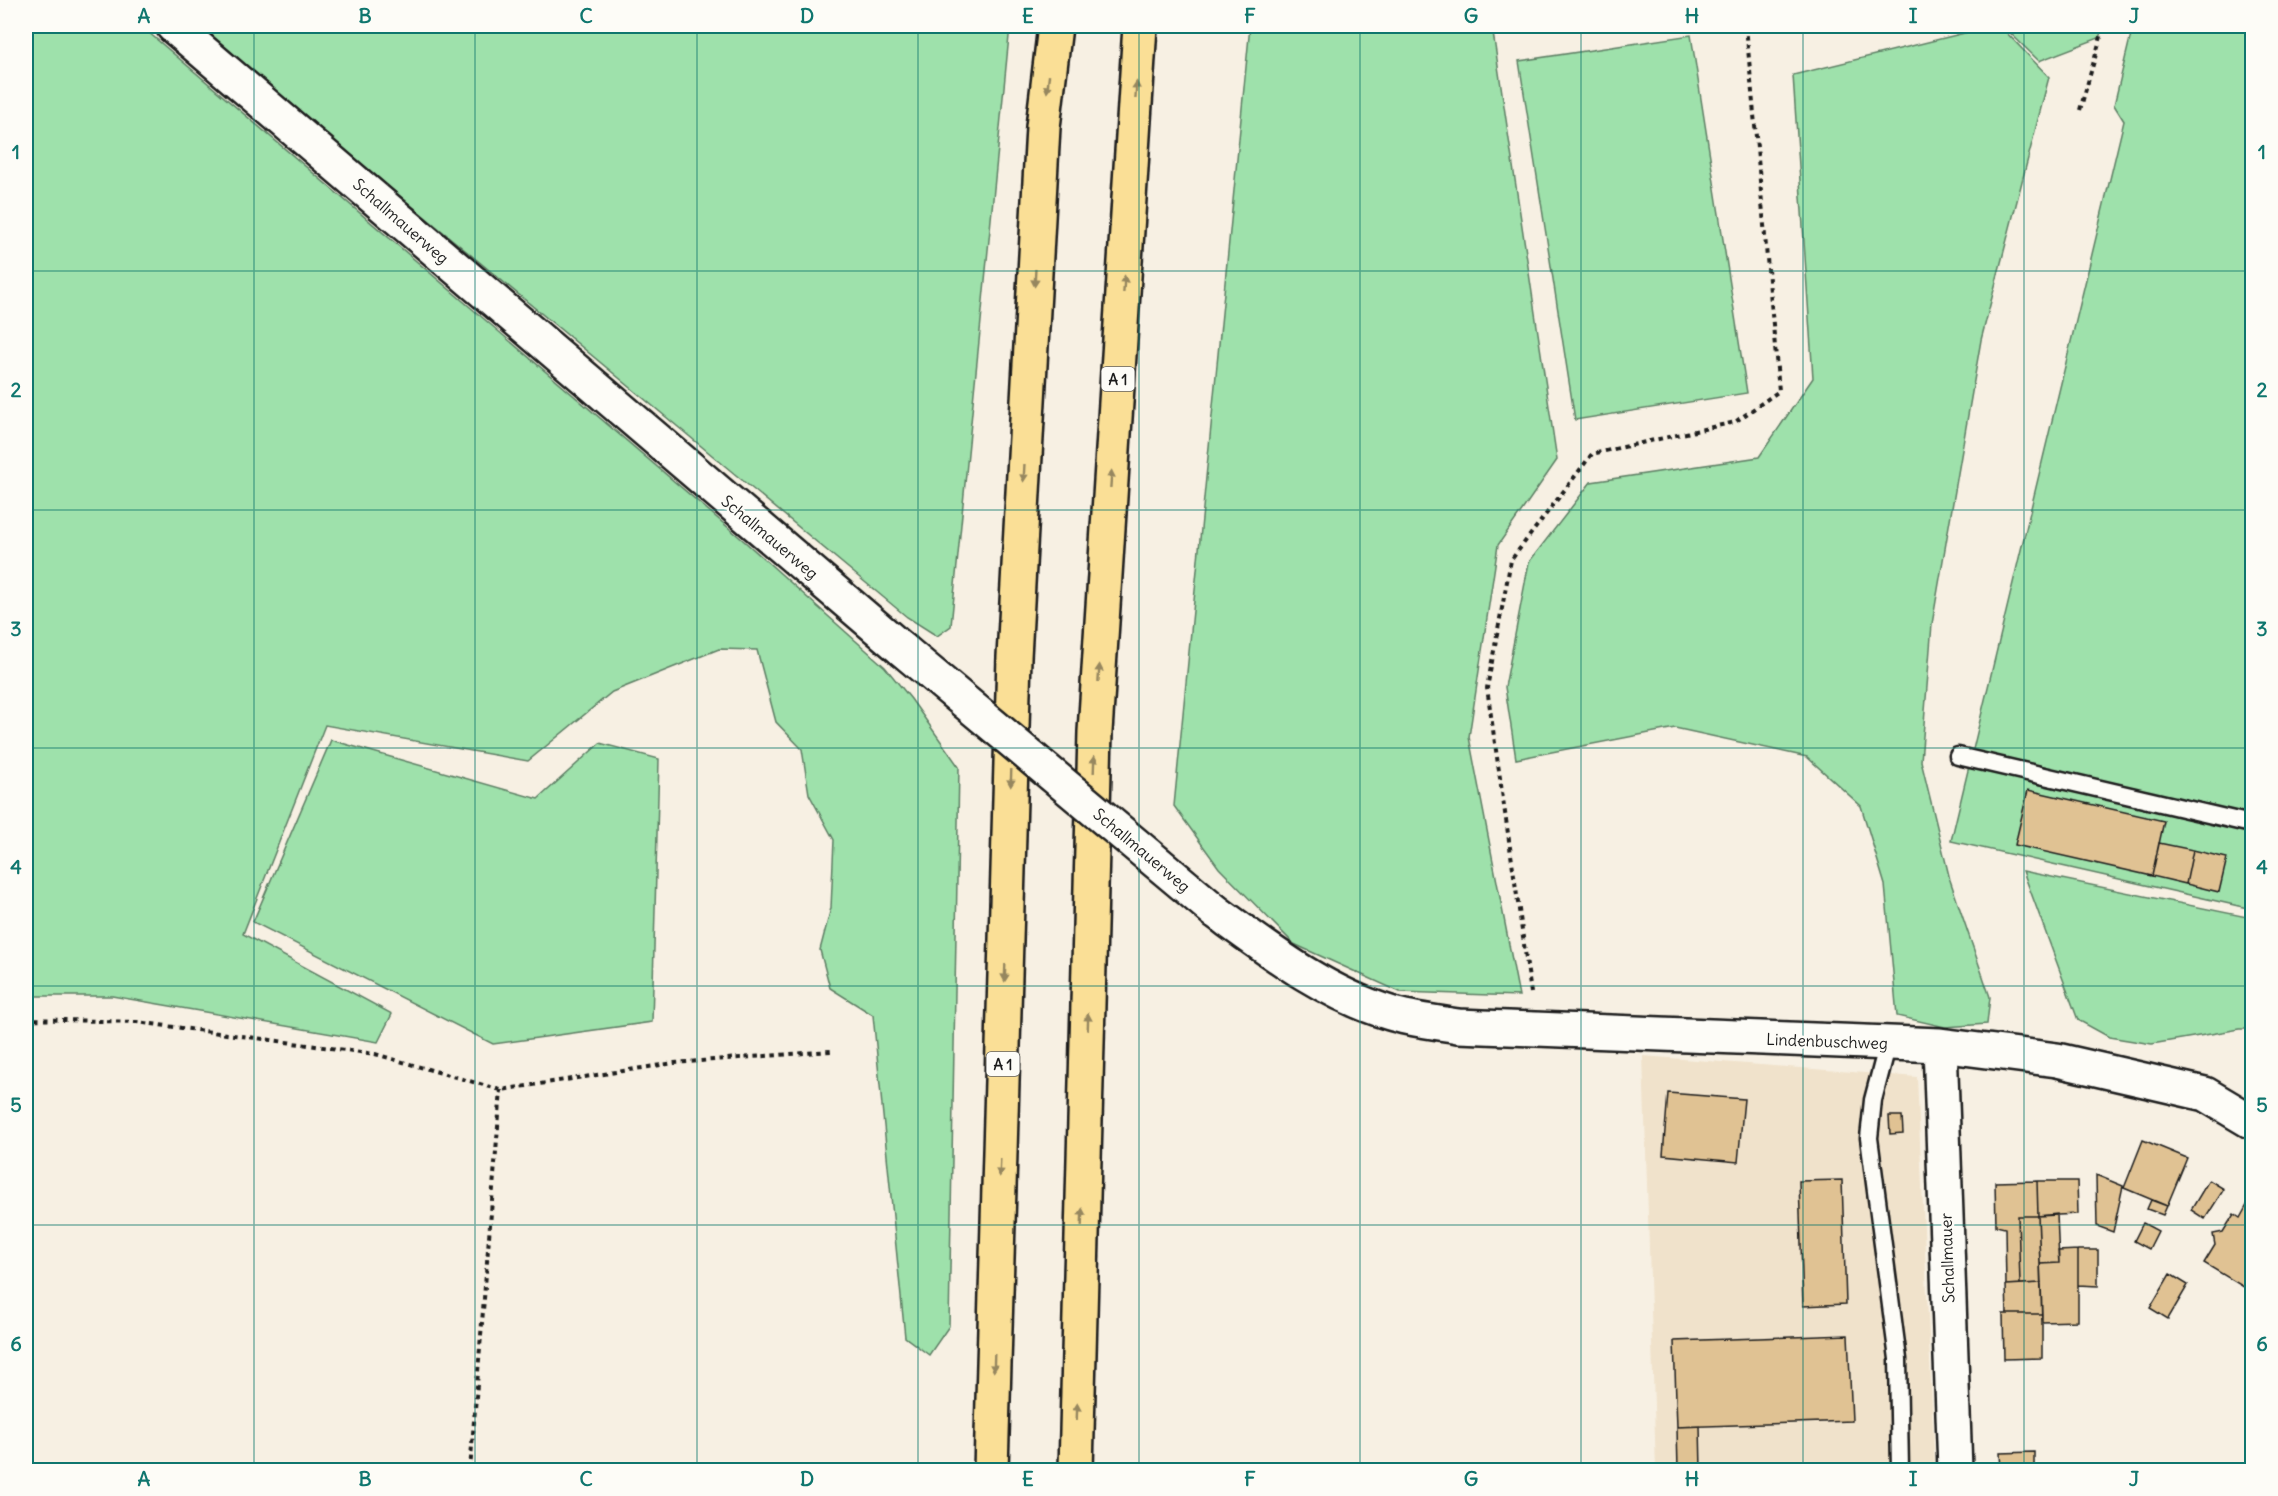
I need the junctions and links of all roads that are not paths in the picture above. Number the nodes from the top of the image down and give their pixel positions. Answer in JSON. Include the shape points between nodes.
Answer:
{"nodes":[{"id":1,"x":173,"y":26,"type":"edge"},
{"id":2,"x":1055,"y":26,"type":"edge"},
{"id":3,"x":1140,"y":26,"type":"edge"},
{"id":4,"x":1958,"y":756,"type":"dead end"},
{"id":5,"x":2247,"y":823,"type":"dead end"},
{"id":6,"x":1391,"y":1013,"type":"joint"},
{"id":7,"x":1888,"y":1043,"type":"junction"},
{"id":8,"x":1940,"y":1046,"type":"junction"},
{"id":9,"x":2253,"y":1122,"type":"edge"},
{"id":10,"x":991,"y":1470,"type":"edge"},
{"id":11,"x":1076,"y":1470,"type":"edge"},
{"id":12,"x":1900,"y":1470,"type":"edge"},
{"id":13,"x":1955,"y":1470,"type":"edge"}],
"edges":[{"from":1,"to":6,"type":"street","name":"Schallmauerweg","bridge":true,"via":[[903,650],[1215,911],[1271,953],[1335,992]]},
{"from":2,"to":10,"type":"highway","number":"A 1","one_way":true,"via":[[1043,127],[1014,657]]},
{"from":11,"to":3,"type":"highway","number":"A 1","one_way":true,"via":[[1095,732]]},
{"from":4,"to":5,"type":"lane"},
{"from":6,"to":7,"type":"street","name":"Lindenbuschweg","via":[[1458,1026]]},
{"from":7,"to":8,"type":"street","name":"Lindenbuschweg"},
{"from":7,"to":12,"type":"lane","via":[[1873,1100],[1869,1138],[1898,1359]]},
{"from":8,"to":9,"type":"street","name":"Lindenbuschweg","via":[[2057,1060],[2205,1094]]},
{"from":8,"to":13,"type":"street","name":"Schallmauer"}]}
